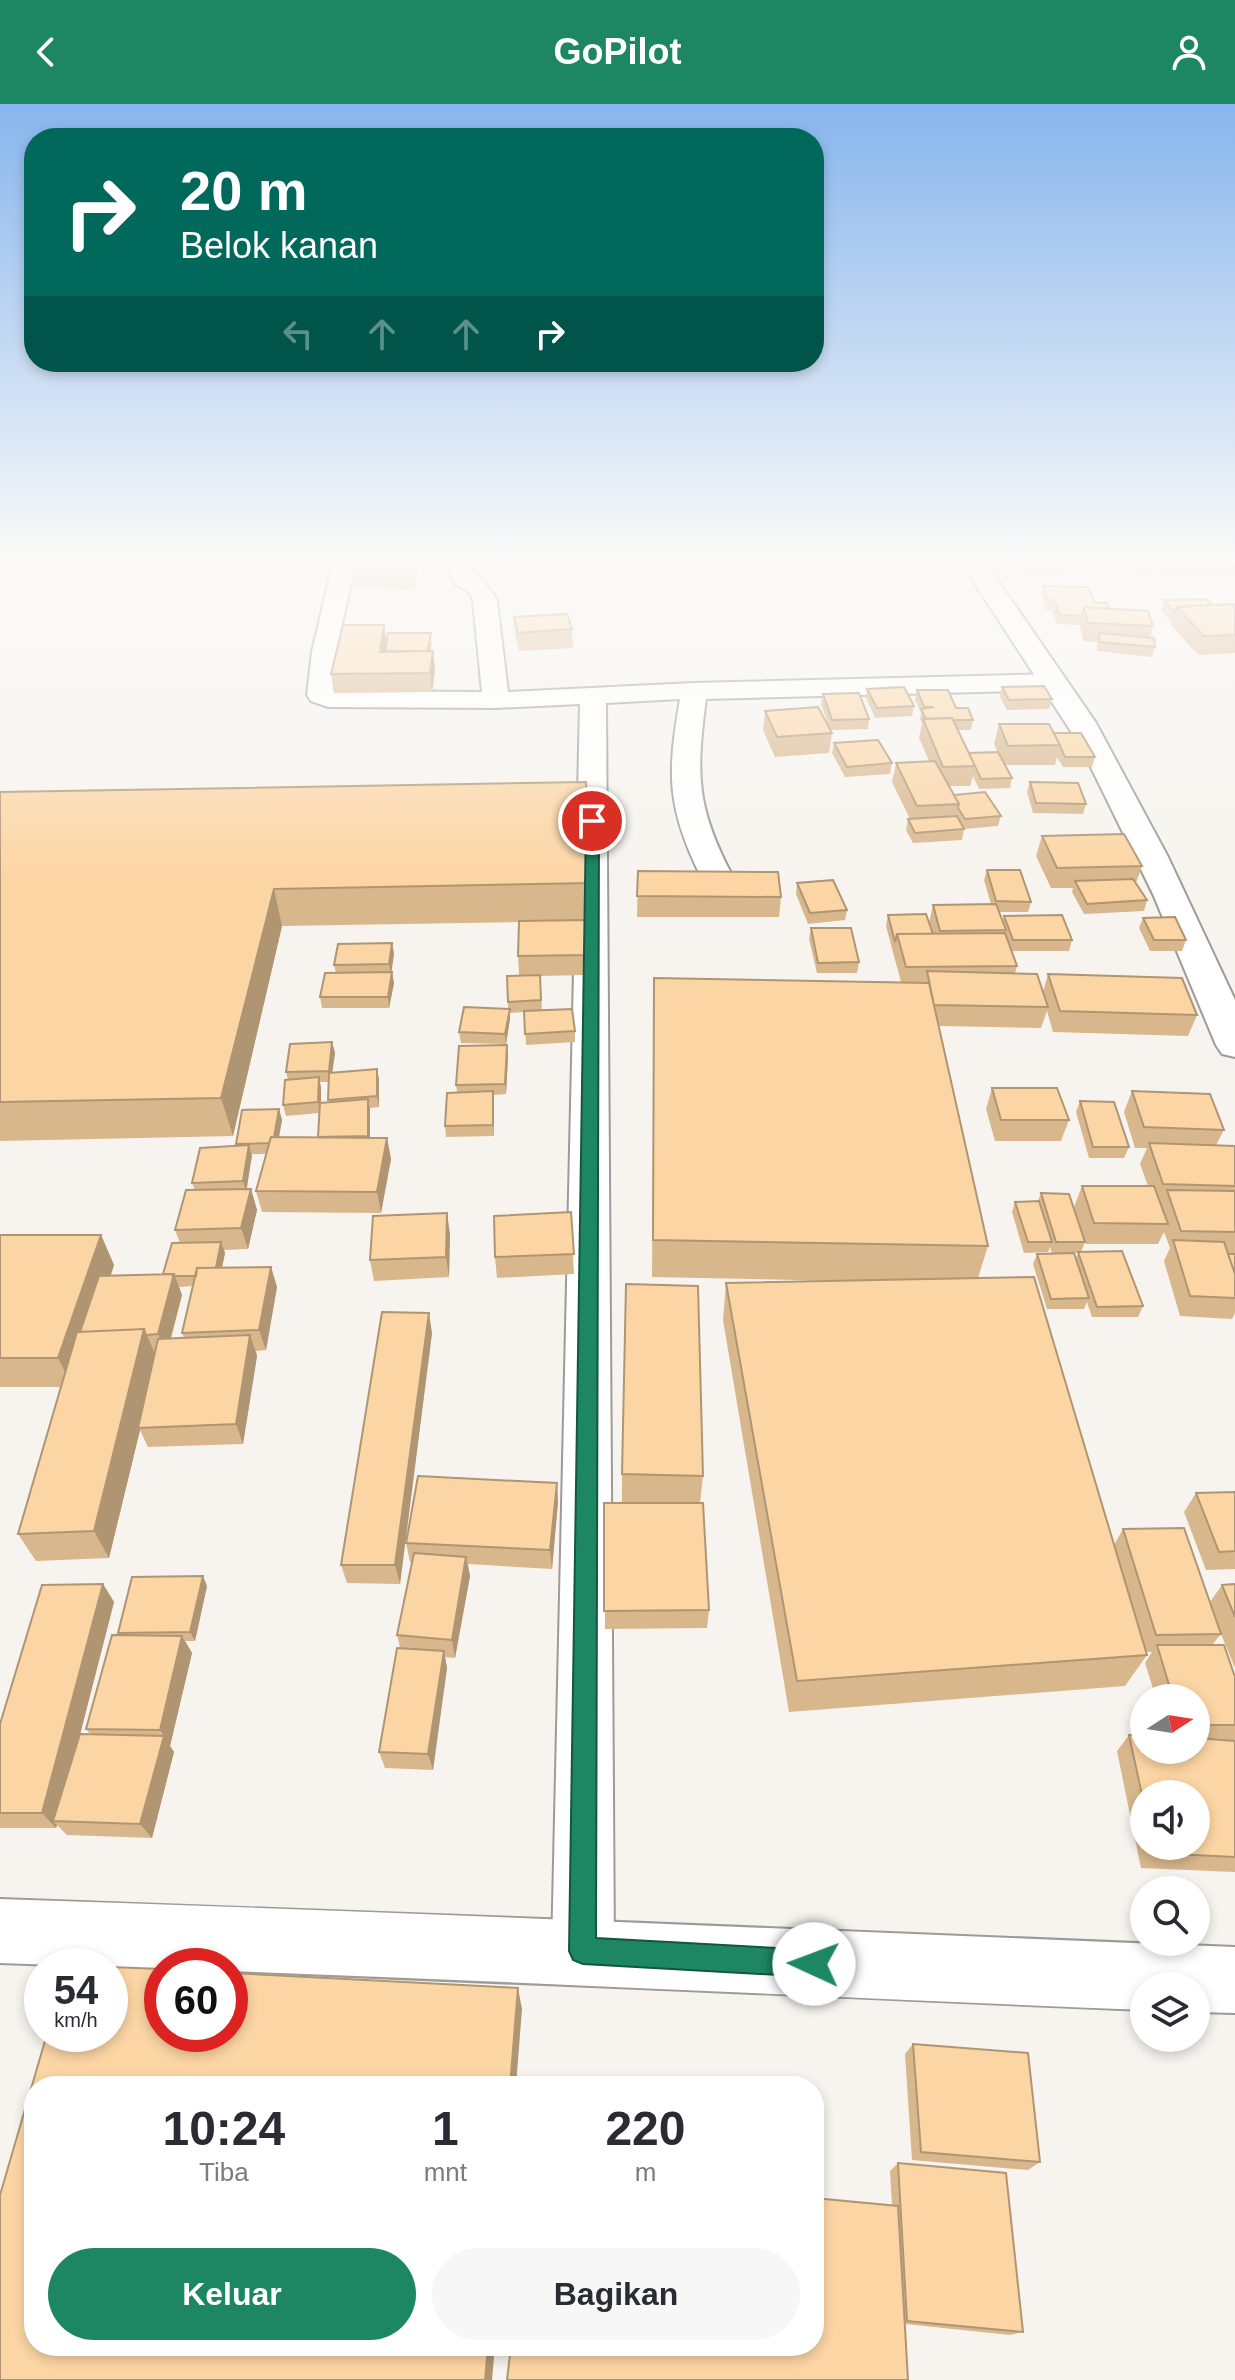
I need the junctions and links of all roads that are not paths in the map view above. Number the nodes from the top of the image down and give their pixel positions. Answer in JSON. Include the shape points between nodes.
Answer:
{"nodes":[{"id":1,"x":323,"y":665,"type":"edge"},
{"id":2,"x":492,"y":665,"type":"edge"},
{"id":3,"x":1043,"y":665,"type":"edge"},
{"id":4,"x":1054,"y":682,"type":"junction"},
{"id":5,"x":694,"y":691,"type":"junction"},
{"id":6,"x":593,"y":696,"type":"junction"},
{"id":7,"x":496,"y":700,"type":"junction"},
{"id":8,"x":716,"y":875,"type":"edge"},
{"id":9,"x":1235,"y":1045,"type":"edge"},
{"id":10,"x":0,"y":1931,"type":"edge"},
{"id":11,"x":583,"y":1951,"type":"junction"},
{"id":12,"x":1235,"y":1980,"type":"edge"}],
"edges":[{"from":1,"to":7,"type":"street","via":[[320,695],[342,700]]},
{"from":2,"to":7,"type":"street"},
{"from":3,"to":4,"type":"street"},
{"from":4,"to":5,"type":"street"},
{"from":4,"to":9,"type":"street","via":[[1096,747],[1175,900]]},
{"from":5,"to":6,"type":"street"},
{"from":5,"to":8,"type":"street","via":[[686,758],[688,797],[695,832]]},
{"from":6,"to":7,"type":"street"},
{"from":6,"to":11,"type":"street"},
{"from":10,"to":11,"type":"street"},
{"from":11,"to":12,"type":"street"}]}
